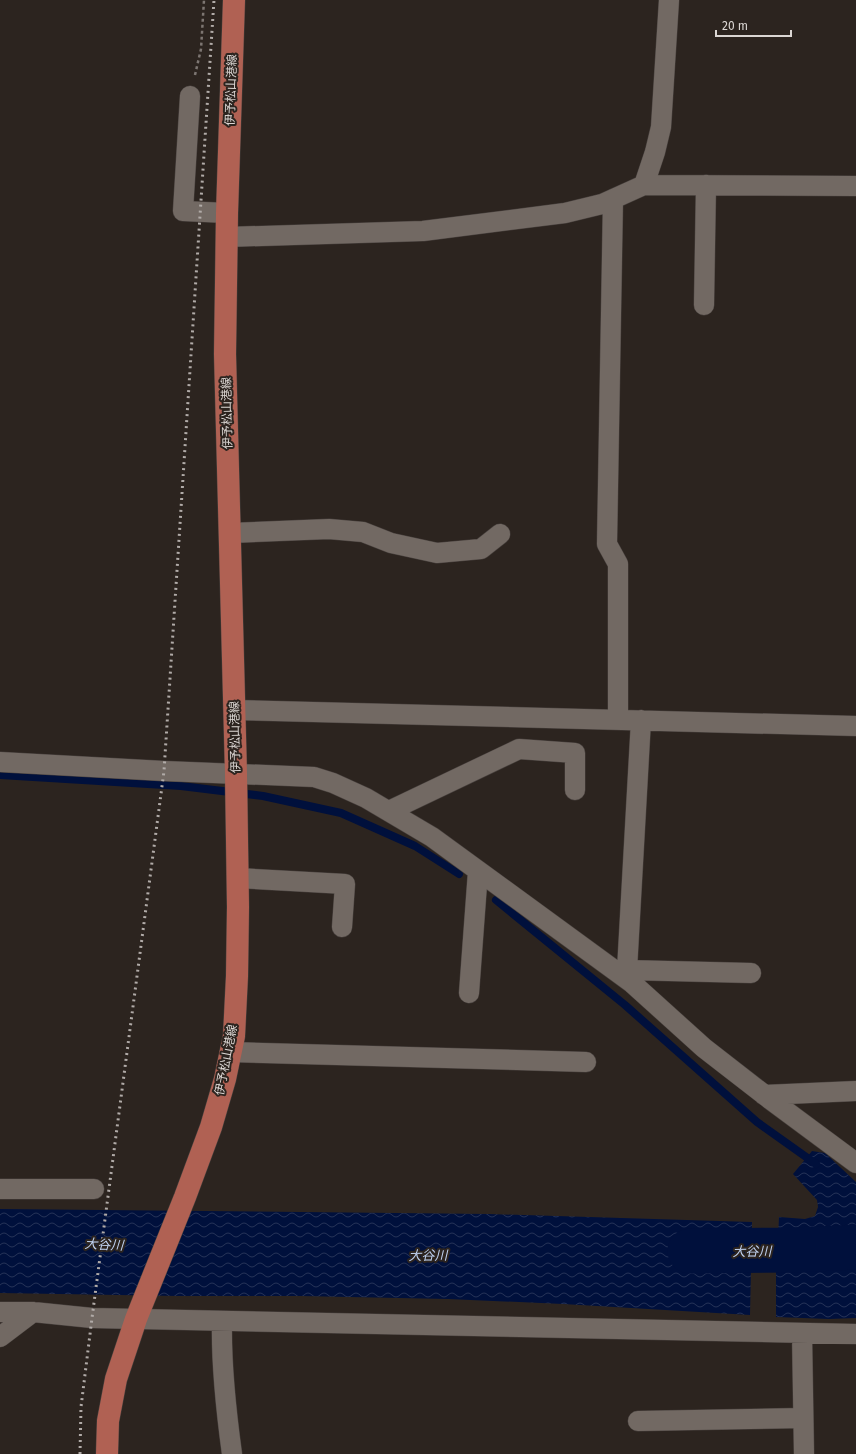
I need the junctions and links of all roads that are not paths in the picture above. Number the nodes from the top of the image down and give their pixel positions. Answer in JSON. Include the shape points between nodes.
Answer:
{"nodes":[{"id":1,"x":234,"y":0,"type":"edge"},
{"id":2,"x":669,"y":0,"type":"edge"},
{"id":3,"x":190,"y":96,"type":"road end"},
{"id":4,"x":644,"y":185,"type":"junction"},
{"id":5,"x":706,"y":185,"type":"junction"},
{"id":6,"x":856,"y":186,"type":"edge"},
{"id":7,"x":613,"y":199,"type":"junction"},
{"id":8,"x":227,"y":213,"type":"junction"},
{"id":9,"x":227,"y":238,"type":"junction"},
{"id":10,"x":704,"y":304,"type":"dead end"},
{"id":11,"x":230,"y":533,"type":"junction"},
{"id":12,"x":500,"y":534,"type":"dead end"},
{"id":13,"x":234,"y":710,"type":"junction"},
{"id":14,"x":618,"y":720,"type":"junction"},
{"id":15,"x":641,"y":720,"type":"junction"},
{"id":16,"x":856,"y":726,"type":"edge"},
{"id":17,"x":0,"y":762,"type":"edge"},
{"id":18,"x":236,"y":774,"type":"junction"},
{"id":19,"x":575,"y":790,"type":"dead end"},
{"id":20,"x":389,"y":811,"type":"junction"},
{"id":21,"x":478,"y":871,"type":"junction"},
{"id":22,"x":238,"y":878,"type":"junction"},
{"id":23,"x":342,"y":927,"type":"dead end"},
{"id":24,"x":624,"y":973,"type":"junction"},
{"id":25,"x":751,"y":973,"type":"dead end"},
{"id":26,"x":469,"y":993,"type":"dead end"},
{"id":27,"x":230,"y":1052,"type":"junction"},
{"id":28,"x":586,"y":1062,"type":"dead end"},
{"id":29,"x":856,"y":1092,"type":"edge"},
{"id":30,"x":764,"y":1095,"type":"junction"},
{"id":31,"x":856,"y":1163,"type":"edge"},
{"id":32,"x":0,"y":1189,"type":"edge"},
{"id":33,"x":94,"y":1189,"type":"dead end"},
{"id":34,"x":0,"y":1312,"type":"edge"},
{"id":35,"x":33,"y":1312,"type":"junction"},
{"id":36,"x":138,"y":1314,"type":"junction"},
{"id":37,"x":222,"y":1321,"type":"junction"},
{"id":38,"x":802,"y":1333,"type":"junction"},
{"id":39,"x":856,"y":1334,"type":"edge"},
{"id":40,"x":0,"y":1338,"type":"edge"},
{"id":41,"x":803,"y":1418,"type":"junction"},
{"id":42,"x":638,"y":1421,"type":"dead end"},
{"id":43,"x":107,"y":1454,"type":"edge"},
{"id":44,"x":232,"y":1454,"type":"edge"},
{"id":45,"x":804,"y":1454,"type":"edge"}],
"edges":[{"from":1,"to":8,"type":"main road","name":"伊予松山港線"},
{"from":2,"to":4,"type":"street","via":[[661,127]]},
{"from":3,"to":8,"type":"street","via":[[183,211]]},
{"from":4,"to":5,"type":"street"},
{"from":4,"to":7,"type":"street"},
{"from":5,"to":6,"type":"street"},
{"from":5,"to":10,"type":"street"},
{"from":7,"to":9,"type":"street","via":[[565,213],[423,231]]},
{"from":7,"to":14,"type":"street","via":[[607,544],[618,564]]},
{"from":8,"to":9,"type":"main road","name":"伊予松山港線"},
{"from":9,"to":11,"type":"main road","name":"伊予松山港線","via":[[225,354]]},
{"from":11,"to":12,"type":"street","via":[[329,529],[363,532],[391,543],[437,553],[481,549]]},
{"from":11,"to":13,"type":"main road","name":"伊予松山港線"},
{"from":13,"to":14,"type":"street"},
{"from":13,"to":18,"type":"main road","name":"伊予松山港線"},
{"from":14,"to":15,"type":"street"},
{"from":15,"to":16,"type":"street"},
{"from":15,"to":24,"type":"street"},
{"from":17,"to":18,"type":"street"},
{"from":18,"to":20,"type":"street","via":[[314,777],[333,783]]},
{"from":18,"to":22,"type":"main road","name":"伊予松山港線"},
{"from":19,"to":20,"type":"street","via":[[575,753],[519,749]]},
{"from":20,"to":21,"type":"street","via":[[432,837]]},
{"from":21,"to":24,"type":"street"},
{"from":21,"to":26,"type":"street"},
{"from":22,"to":23,"type":"street","via":[[344,884]]},
{"from":22,"to":27,"type":"main road","name":"伊予松山港線","via":[[237,976],[234,1036]]},
{"from":24,"to":25,"type":"street"},
{"from":24,"to":30,"type":"street","via":[[704,1048]]},
{"from":27,"to":28,"type":"street"},
{"from":27,"to":36,"type":"main road","name":"伊予松山港線","via":[[211,1127],[186,1197]]},
{"from":29,"to":30,"type":"street"},
{"from":30,"to":31,"type":"street"},
{"from":32,"to":33,"type":"street"},
{"from":34,"to":35,"type":"street"},
{"from":35,"to":36,"type":"street","via":[[92,1318]]},
{"from":35,"to":40,"type":"street"},
{"from":36,"to":37,"type":"street"},
{"from":36,"to":43,"type":"main road","name":"伊予松山港線","via":[[116,1379],[108,1421]]},
{"from":37,"to":38,"type":"street"},
{"from":37,"to":44,"type":"street","via":[[224,1383]]},
{"from":38,"to":39,"type":"street"},
{"from":38,"to":41,"type":"street"},
{"from":41,"to":42,"type":"street"},
{"from":41,"to":45,"type":"street"}]}
